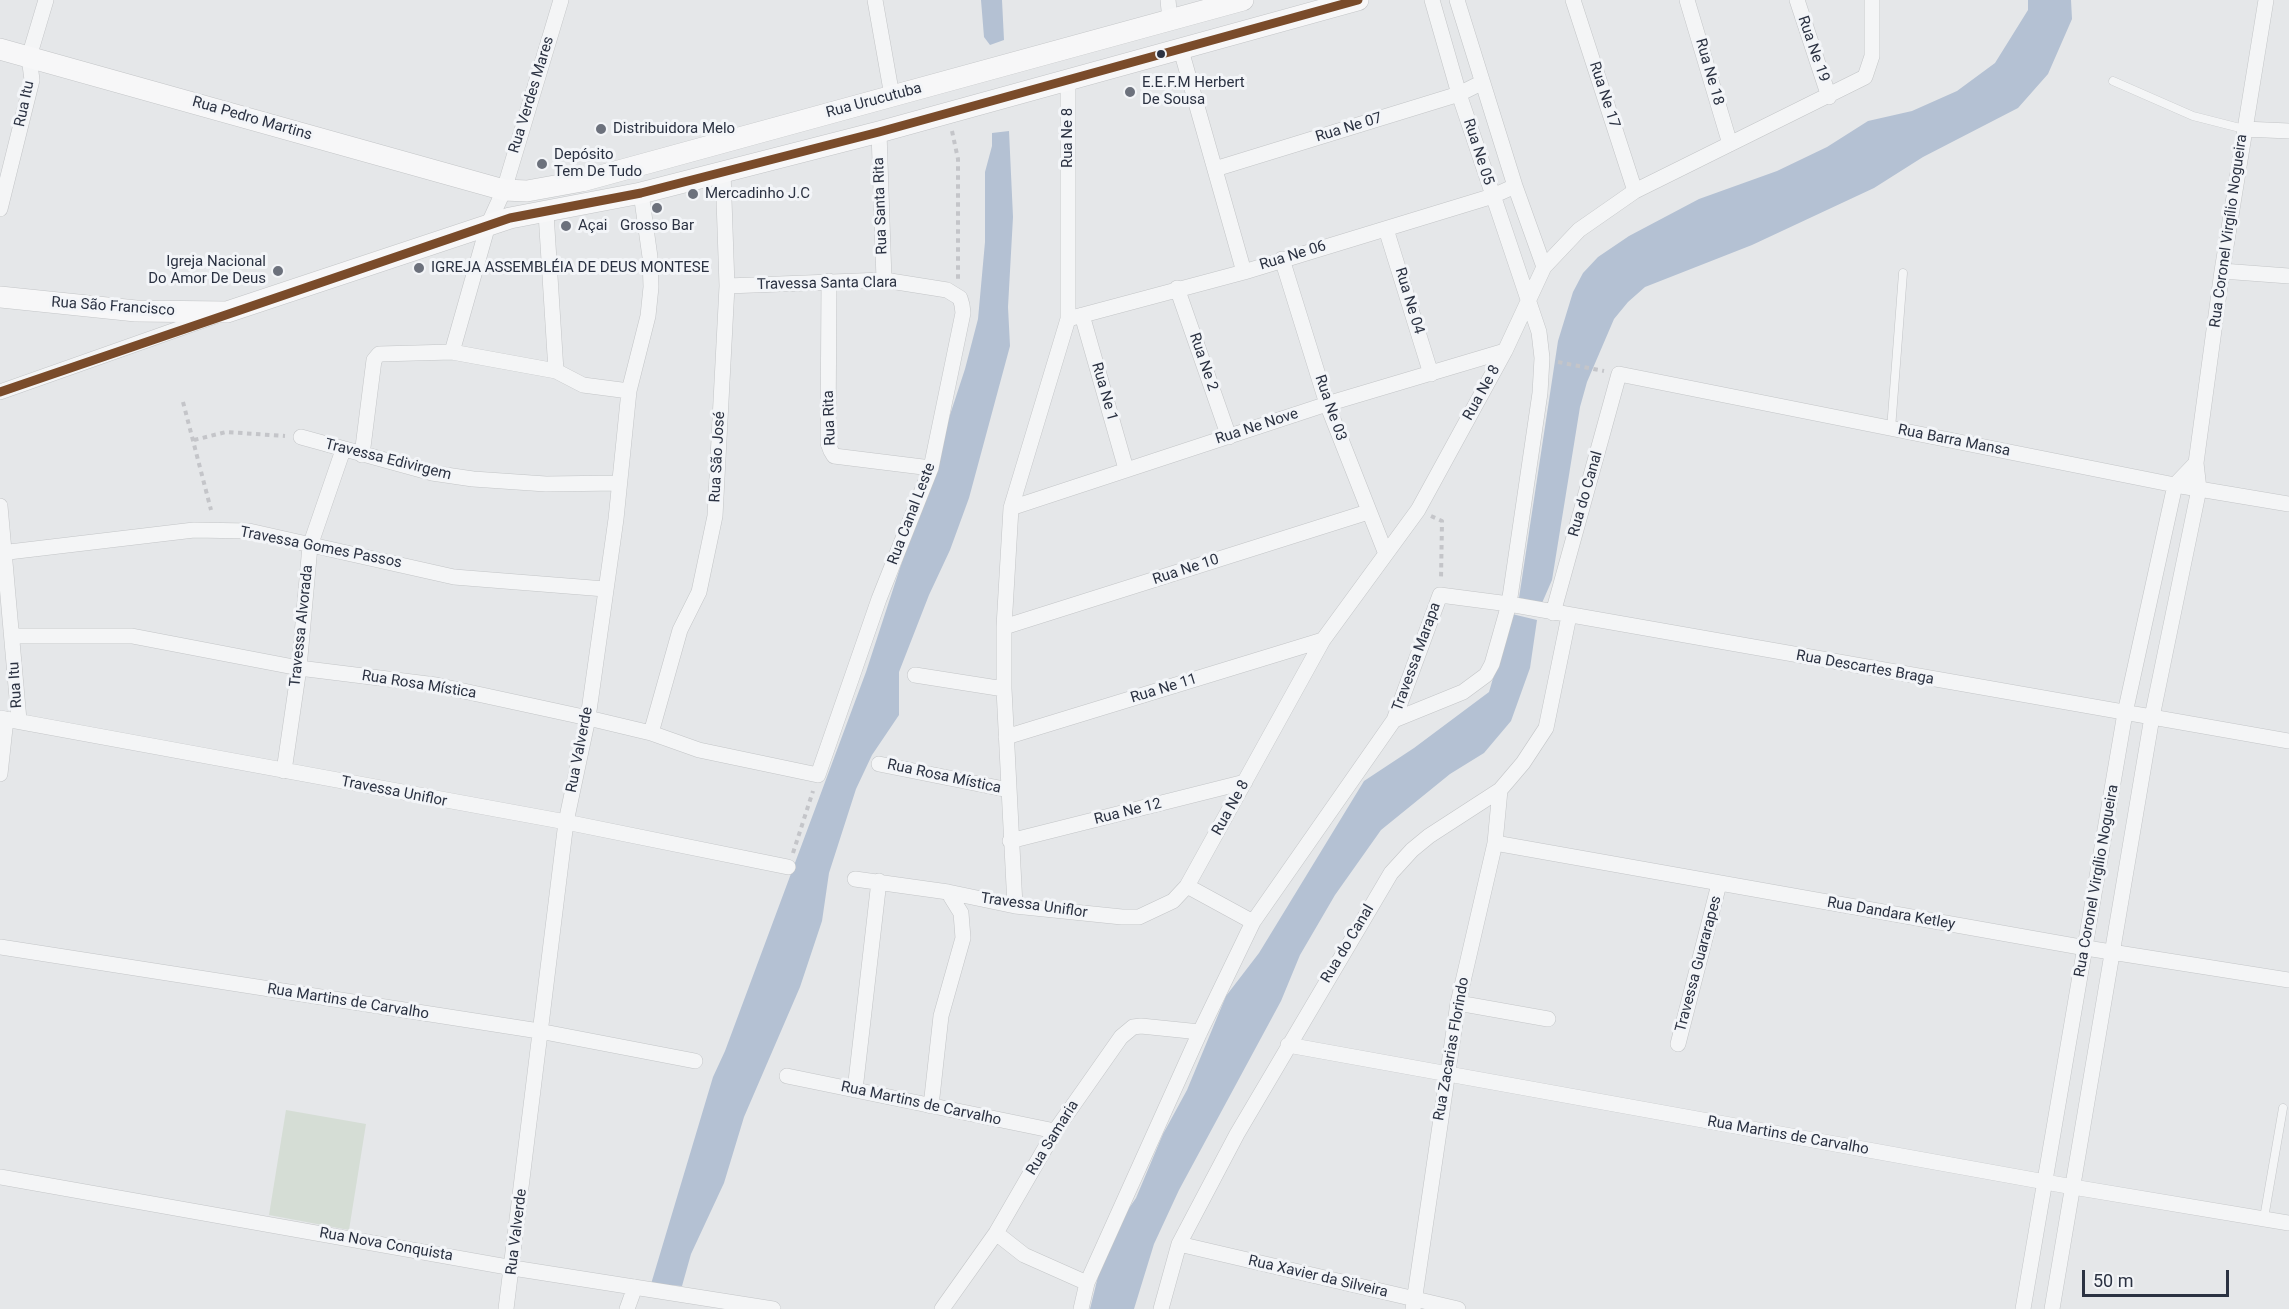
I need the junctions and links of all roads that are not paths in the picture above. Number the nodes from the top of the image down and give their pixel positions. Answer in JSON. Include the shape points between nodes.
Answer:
{"nodes":[{"id":1,"x":46,"y":0,"type":"edge"},
{"id":2,"x":561,"y":0,"type":"edge"},
{"id":3,"x":876,"y":0,"type":"edge"},
{"id":4,"x":1243,"y":0,"type":"edge"},
{"id":5,"x":1358,"y":0,"type":"edge"},
{"id":6,"x":1432,"y":0,"type":"edge"},
{"id":7,"x":1457,"y":0,"type":"edge"},
{"id":8,"x":1573,"y":0,"type":"edge"},
{"id":9,"x":1687,"y":0,"type":"edge"},
{"id":10,"x":1797,"y":0,"type":"edge"},
{"id":11,"x":1872,"y":0,"type":"edge"},
{"id":12,"x":2266,"y":0,"type":"edge"},
{"id":13,"x":1169,"y":10,"type":"edge"},
{"id":14,"x":0,"y":49,"type":"edge"},
{"id":15,"x":1181,"y":50,"type":"junction"},
{"id":16,"x":29,"y":57,"type":"junction"},
{"id":17,"x":1068,"y":80,"type":"junction"},
{"id":18,"x":2113,"y":81,"type":"dead end"},
{"id":19,"x":1481,"y":83,"type":"junction"},
{"id":20,"x":1459,"y":93,"type":"junction"},
{"id":21,"x":892,"y":96,"type":"junction"},
{"id":22,"x":1829,"y":97,"type":"junction"},
{"id":23,"x":2244,"y":129,"type":"junction"},
{"id":24,"x":2289,"y":131,"type":"edge"},
{"id":25,"x":879,"y":132,"type":"junction"},
{"id":26,"x":1730,"y":144,"type":"junction"},
{"id":27,"x":1215,"y":169,"type":"junction"},
{"id":28,"x":723,"y":171,"type":"junction"},
{"id":29,"x":1515,"y":186,"type":"junction"},
{"id":30,"x":504,"y":190,"type":"junction"},
{"id":31,"x":1635,"y":191,"type":"junction"},
{"id":32,"x":641,"y":193,"type":"junction"},
{"id":33,"x":1493,"y":196,"type":"junction"},
{"id":34,"x":0,"y":208,"type":"edge"},
{"id":35,"x":546,"y":213,"type":"junction"},
{"id":36,"x":488,"y":225,"type":"junction"},
{"id":37,"x":1386,"y":228,"type":"junction"},
{"id":38,"x":1282,"y":259,"type":"junction"},
{"id":39,"x":1544,"y":267,"type":"junction"},
{"id":40,"x":2222,"y":271,"type":"junction"},
{"id":41,"x":1244,"y":272,"type":"junction"},
{"id":42,"x":1903,"y":273,"type":"dead end"},
{"id":43,"x":2289,"y":276,"type":"edge"},
{"id":44,"x":829,"y":280,"type":"junction"},
{"id":45,"x":884,"y":280,"type":"junction"},
{"id":46,"x":726,"y":286,"type":"junction"},
{"id":47,"x":1177,"y":288,"type":"junction"},
{"id":48,"x":0,"y":297,"type":"edge"},
{"id":49,"x":960,"y":298,"type":"joint"},
{"id":50,"x":1528,"y":303,"type":"junction"},
{"id":51,"x":227,"y":312,"type":"junction"},
{"id":52,"x":1075,"y":317,"type":"junction"},
{"id":53,"x":1505,"y":351,"type":"junction"},
{"id":54,"x":452,"y":352,"type":"junction"},
{"id":55,"x":556,"y":371,"type":"junction"},
{"id":56,"x":1612,"y":373,"type":"joint"},
{"id":57,"x":1431,"y":374,"type":"junction"},
{"id":58,"x":629,"y":391,"type":"junction"},
{"id":59,"x":0,"y":392,"type":"edge"},
{"id":60,"x":1327,"y":404,"type":"junction"},
{"id":61,"x":1891,"y":429,"type":"junction"},
{"id":62,"x":301,"y":437,"type":"road end"},
{"id":63,"x":1229,"y":437,"type":"junction"},
{"id":64,"x":343,"y":450,"type":"junction"},
{"id":65,"x":362,"y":454,"type":"junction"},
{"id":66,"x":2196,"y":463,"type":"junction"},
{"id":67,"x":931,"y":468,"type":"junction"},
{"id":68,"x":1126,"y":469,"type":"junction"},
{"id":69,"x":619,"y":483,"type":"junction"},
{"id":70,"x":2175,"y":486,"type":"junction"},
{"id":71,"x":2199,"y":489,"type":"junction"},
{"id":72,"x":2289,"y":504,"type":"edge"},
{"id":73,"x":0,"y":506,"type":"edge"},
{"id":74,"x":1011,"y":508,"type":"junction"},
{"id":75,"x":1368,"y":512,"type":"junction"},
{"id":76,"x":310,"y":546,"type":"junction"},
{"id":77,"x":2,"y":553,"type":"edge"},
{"id":78,"x":1386,"y":554,"type":"junction"},
{"id":79,"x":605,"y":589,"type":"junction"},
{"id":80,"x":1440,"y":595,"type":"joint"},
{"id":81,"x":1509,"y":604,"type":"junction"},
{"id":82,"x":1553,"y":613,"type":"junction"},
{"id":83,"x":1569,"y":616,"type":"junction"},
{"id":84,"x":1004,"y":627,"type":"junction"},
{"id":85,"x":13,"y":636,"type":"junction"},
{"id":86,"x":1323,"y":640,"type":"junction"},
{"id":87,"x":299,"y":668,"type":"junction"},
{"id":88,"x":915,"y":675,"type":"dead end"},
{"id":89,"x":1004,"y":688,"type":"junction"},
{"id":90,"x":2125,"y":713,"type":"junction"},
{"id":91,"x":2152,"y":717,"type":"junction"},
{"id":92,"x":588,"y":718,"type":"junction"},
{"id":93,"x":8,"y":719,"type":"edge"},
{"id":94,"x":1394,"y":720,"type":"junction"},
{"id":95,"x":651,"y":733,"type":"junction"},
{"id":96,"x":1005,"y":737,"type":"junction"},
{"id":97,"x":2289,"y":741,"type":"edge"},
{"id":98,"x":879,"y":764,"type":"dead end"},
{"id":99,"x":284,"y":771,"type":"junction"},
{"id":100,"x":0,"y":774,"type":"edge"},
{"id":101,"x":818,"y":775,"type":"joint"},
{"id":102,"x":1245,"y":782,"type":"junction"},
{"id":103,"x":1009,"y":790,"type":"junction"},
{"id":104,"x":1500,"y":790,"type":"junction"},
{"id":105,"x":566,"y":822,"type":"junction"},
{"id":106,"x":1010,"y":841,"type":"junction"},
{"id":107,"x":1495,"y":843,"type":"junction"},
{"id":108,"x":788,"y":867,"type":"road end"},
{"id":109,"x":855,"y":879,"type":"dead end"},
{"id":110,"x":879,"y":881,"type":"junction"},
{"id":111,"x":1719,"y":884,"type":"junction"},
{"id":112,"x":1187,"y":886,"type":"junction"},
{"id":113,"x":948,"y":892,"type":"junction"},
{"id":114,"x":1173,"y":901,"type":"joint"},
{"id":115,"x":1015,"y":906,"type":"junction"},
{"id":116,"x":1253,"y":922,"type":"junction"},
{"id":117,"x":0,"y":947,"type":"edge"},
{"id":118,"x":2086,"y":948,"type":"junction"},
{"id":119,"x":2111,"y":952,"type":"junction"},
{"id":120,"x":2289,"y":980,"type":"edge"},
{"id":121,"x":1458,"y":1004,"type":"junction"},
{"id":122,"x":1548,"y":1019,"type":"dead end"},
{"id":123,"x":540,"y":1031,"type":"junction"},
{"id":124,"x":1200,"y":1032,"type":"junction"},
{"id":125,"x":1678,"y":1044,"type":"dead end"},
{"id":126,"x":1288,"y":1045,"type":"junction"},
{"id":127,"x":695,"y":1061,"type":"dead end"},
{"id":128,"x":1446,"y":1074,"type":"junction"},
{"id":129,"x":787,"y":1076,"type":"dead end"},
{"id":130,"x":855,"y":1090,"type":"junction"},
{"id":131,"x":931,"y":1106,"type":"junction"},
{"id":132,"x":2283,"y":1108,"type":"dead end"},
{"id":133,"x":1055,"y":1131,"type":"junction"},
{"id":134,"x":0,"y":1177,"type":"edge"},
{"id":135,"x":2046,"y":1182,"type":"junction"},
{"id":136,"x":2073,"y":1187,"type":"junction"},
{"id":137,"x":2264,"y":1218,"type":"junction"},
{"id":138,"x":2289,"y":1222,"type":"edge"},
{"id":139,"x":996,"y":1233,"type":"junction"},
{"id":140,"x":1179,"y":1244,"type":"junction"},
{"id":141,"x":513,"y":1268,"type":"junction"},
{"id":142,"x":1088,"y":1283,"type":"junction"},
{"id":143,"x":635,"y":1287,"type":"junction"},
{"id":144,"x":700,"y":1303,"type":"edge"},
{"id":145,"x":1414,"y":1304,"type":"edge"},
{"id":146,"x":506,"y":1309,"type":"edge"},
{"id":147,"x":627,"y":1309,"type":"edge"},
{"id":148,"x":771,"y":1309,"type":"edge"},
{"id":149,"x":942,"y":1309,"type":"edge"},
{"id":150,"x":1081,"y":1309,"type":"edge"},
{"id":151,"x":1161,"y":1309,"type":"edge"},
{"id":152,"x":1458,"y":1309,"type":"edge"},
{"id":153,"x":2023,"y":1309,"type":"edge"},
{"id":154,"x":2052,"y":1309,"type":"edge"}],
"edges":[{"from":1,"to":16,"type":"street","name":"Rua Itu"},
{"from":2,"to":30,"type":"street","name":"Rua Verdes Mares"},
{"from":3,"to":21,"type":"street"},
{"from":4,"to":13,"type":"street","name":"Rua Urucutuba"},
{"from":5,"to":15,"type":"street","name":"Rua Urucutuba"},
{"from":6,"to":20,"type":"street","name":"Rua Ne 05"},
{"from":7,"to":19,"type":"street","name":"Rua Ne 05"},
{"from":8,"to":31,"type":"street","name":"Rua Ne 17"},
{"from":9,"to":26,"type":"street","name":"Rua Ne 18"},
{"from":10,"to":22,"type":"street","name":"Rua Ne 19"},
{"from":11,"to":22,"type":"street","name":"Rua Ne 8","via":[[1870,69],[1865,77]]},
{"from":12,"to":23,"type":"street","name":"Rua Coronel Virgílio Nogueira"},
{"from":13,"to":21,"type":"street","name":"Rua Urucutuba"},
{"from":14,"to":16,"type":"street","name":"Rua Pedro Martins"},
{"from":15,"to":17,"type":"street","name":"Rua Urucutuba"},
{"from":15,"to":27,"type":"street"},
{"from":16,"to":30,"type":"street","name":"Rua Pedro Martins"},
{"from":16,"to":34,"type":"street","name":"Rua Itu","via":[[32,80]]},
{"from":17,"to":25,"type":"street","name":"Rua Urucutuba"},
{"from":17,"to":52,"type":"street","name":"Rua Ne 8"},
{"from":18,"to":23,"type":"lane","via":[[2193,116]]},
{"from":19,"to":20,"type":"street","name":"Rua Ne 07"},
{"from":19,"to":29,"type":"street","name":"Rua Ne 05"},
{"from":20,"to":27,"type":"street","name":"Rua Ne 07"},
{"from":20,"to":33,"type":"street","name":"Rua Ne 05"},
{"from":21,"to":30,"type":"street","name":"Rua Urucutuba","via":[[582,181],[538,190]]},
{"from":22,"to":26,"type":"street","name":"Rua Ne 8"},
{"from":23,"to":24,"type":"street"},
{"from":23,"to":40,"type":"street","name":"Rua Coronel Virgílio Nogueira"},
{"from":25,"to":28,"type":"street","name":"Rua Urucutuba"},
{"from":25,"to":45,"type":"street","name":"Rua Santa Rita"},
{"from":26,"to":31,"type":"street","name":"Rua Ne 8"},
{"from":27,"to":41,"type":"street"},
{"from":28,"to":32,"type":"street","name":"Rua Urucutuba"},
{"from":28,"to":46,"type":"street","name":"Rua São José"},
{"from":29,"to":33,"type":"street","name":"Rua Ne 06"},
{"from":29,"to":39,"type":"street","name":"Rua Ne 05"},
{"from":30,"to":36,"type":"street","name":"Rua Verdes Mares"},
{"from":31,"to":39,"type":"street","name":"Rua Ne 8","via":[[1579,230]]},
{"from":32,"to":35,"type":"street","name":"Rua Urucutuba"},
{"from":32,"to":58,"type":"street","name":"Rua Valverde","via":[[651,287],[644,335]]},
{"from":33,"to":37,"type":"street","name":"Rua Ne 06"},
{"from":33,"to":50,"type":"street","name":"Rua Ne 05"},
{"from":35,"to":36,"type":"street","name":"Rua Urucutuba"},
{"from":35,"to":55,"type":"street"},
{"from":36,"to":51,"type":"street","name":"Rua Urucutuba"},
{"from":36,"to":54,"type":"street"},
{"from":37,"to":38,"type":"street","name":"Rua Ne 06"},
{"from":37,"to":57,"type":"street","name":"Rua Ne 04"},
{"from":38,"to":41,"type":"street","name":"Rua Ne 06"},
{"from":38,"to":60,"type":"street","name":"Rua Ne 03"},
{"from":39,"to":50,"type":"street","name":"Rua Ne 8"},
{"from":40,"to":43,"type":"street"},
{"from":40,"to":66,"type":"street","name":"Rua Coronel Virgílio Nogueira"},
{"from":41,"to":47,"type":"street","name":"Rua Ne 06"},
{"from":42,"to":61,"type":"lane"},
{"from":44,"to":45,"type":"street","name":"Travessa Santa Clara"},
{"from":44,"to":46,"type":"street","name":"Travessa Santa Clara"},
{"from":44,"to":67,"type":"street","name":"Rua Rita","via":[[831,452],[834,456]]},
{"from":45,"to":49,"type":"street","name":"Travessa Santa Clara","via":[[947,290]]},
{"from":46,"to":95,"type":"street","name":"Rua São José","via":[[715,516],[699,592],[680,630]]},
{"from":47,"to":52,"type":"street","name":"Rua Ne 06"},
{"from":47,"to":63,"type":"street","name":"Rua Ne 2"},
{"from":48,"to":51,"type":"street","name":"Rua São Francisco","via":[[136,311]]},
{"from":49,"to":67,"type":"street","name":"Rua Canal Leste","via":[[963,313]]},
{"from":50,"to":53,"type":"street","name":"Rua Ne 8"},
{"from":50,"to":81,"type":"street","name":"Rua Ne 05","via":[[1539,332],[1540,393]]},
{"from":51,"to":59,"type":"street","name":"Rua Urucutuba"},
{"from":52,"to":68,"type":"street","name":"Rua Ne 1"},
{"from":52,"to":74,"type":"street","name":"Rua Ne 8"},
{"from":53,"to":57,"type":"street","name":"Rua Ne Nove"},
{"from":53,"to":78,"type":"street","name":"Rua Ne 8","via":[[1418,510]]},
{"from":54,"to":55,"type":"street"},
{"from":54,"to":65,"type":"street","via":[[379,354],[374,360]]},
{"from":55,"to":58,"type":"street","via":[[583,385]]},
{"from":56,"to":61,"type":"street","name":"Rua Barra Mansa"},
{"from":56,"to":82,"type":"street","name":"Rua do Canal"},
{"from":57,"to":60,"type":"street","name":"Rua Ne Nove"},
{"from":58,"to":69,"type":"street","name":"Rua Valverde"},
{"from":60,"to":63,"type":"street","name":"Rua Ne Nove"},
{"from":60,"to":75,"type":"street","name":"Rua Ne 03"},
{"from":61,"to":70,"type":"street","name":"Rua Barra Mansa"},
{"from":62,"to":64,"type":"street","name":"Travessa Edivirgem"},
{"from":63,"to":68,"type":"street","name":"Rua Ne Nove"},
{"from":64,"to":65,"type":"street","name":"Travessa Edivirgem"},
{"from":64,"to":76,"type":"street","name":"Travessa Alvorada"},
{"from":65,"to":69,"type":"street","name":"Travessa Edivirgem","via":[[432,473],[473,479]]},
{"from":66,"to":70,"type":"street","name":"Rua Coronel Virgílio Nogueira"},
{"from":66,"to":71,"type":"street","name":"Rua Coronel Virgílio Nogueira"},
{"from":67,"to":101,"type":"street","name":"Rua Canal Leste","via":[[879,599]]},
{"from":68,"to":74,"type":"street","name":"Rua Ne Nove"},
{"from":69,"to":79,"type":"street","name":"Rua Valverde"},
{"from":70,"to":71,"type":"street","name":"Rua Barra Mansa"},
{"from":70,"to":90,"type":"street","name":"Rua Coronel Virgílio Nogueira"},
{"from":71,"to":72,"type":"street","name":"Rua Barra Mansa"},
{"from":71,"to":91,"type":"street","name":"Rua Coronel Virgílio Nogueira"},
{"from":73,"to":77,"type":"street","name":"Rua Itu"},
{"from":74,"to":84,"type":"street","name":"Rua Ne 8"},
{"from":75,"to":78,"type":"street","name":"Rua Ne 03"},
{"from":75,"to":84,"type":"street","name":"Rua Ne 10"},
{"from":76,"to":77,"type":"street","name":"Travessa Gomes Passos","via":[[249,531],[217,530]]},
{"from":76,"to":79,"type":"street","name":"Travessa Gomes Passos","via":[[454,577]]},
{"from":76,"to":87,"type":"street","name":"Travessa Alvorada"},
{"from":77,"to":85,"type":"street","name":"Rua Itu"},
{"from":78,"to":86,"type":"street","name":"Rua Ne 8"},
{"from":79,"to":92,"type":"street","name":"Rua Valverde"},
{"from":80,"to":81,"type":"street","name":"Rua Descartes Braga"},
{"from":80,"to":94,"type":"street","name":"Travessa Marapa"},
{"from":81,"to":82,"type":"street","name":"Rua Descartes Braga"},
{"from":81,"to":94,"type":"street","name":"Rua Ne 05","via":[[1486,675],[1463,692]]},
{"from":82,"to":83,"type":"street","name":"Rua Descartes Braga"},
{"from":83,"to":90,"type":"street","name":"Rua Descartes Braga"},
{"from":83,"to":104,"type":"street","name":"Rua do Canal","via":[[1546,728]]},
{"from":84,"to":89,"type":"street","name":"Rua Ne 8"},
{"from":85,"to":87,"type":"street","name":"Rua Rosa Mística","via":[[132,636]]},
{"from":85,"to":93,"type":"street","name":"Rua Itu"},
{"from":86,"to":96,"type":"street","name":"Rua Ne 11"},
{"from":86,"to":102,"type":"street","name":"Rua Ne 8"},
{"from":87,"to":92,"type":"street","name":"Rua Rosa Mística","via":[[436,685]]},
{"from":87,"to":99,"type":"street","name":"Travessa Alvorada"},
{"from":88,"to":89,"type":"street"},
{"from":89,"to":96,"type":"street","name":"Rua Ne 8"},
{"from":90,"to":91,"type":"street","name":"Rua Descartes Braga"},
{"from":90,"to":118,"type":"street","name":"Rua Coronel Virgílio Nogueira"},
{"from":91,"to":97,"type":"street","name":"Rua Descartes Braga"},
{"from":91,"to":119,"type":"street","name":"Rua Coronel Virgílio Nogueira"},
{"from":92,"to":95,"type":"street","name":"Rua Rosa Mística"},
{"from":92,"to":105,"type":"street","name":"Rua Valverde"},
{"from":93,"to":99,"type":"street","name":"Travessa Uniflor"},
{"from":93,"to":100,"type":"street","name":"Rua Itu"},
{"from":94,"to":116,"type":"street","name":"Travessa Marapa"},
{"from":95,"to":101,"type":"street","name":"Rua Rosa Mística","via":[[699,750]]},
{"from":96,"to":103,"type":"street","name":"Rua Ne 8"},
{"from":98,"to":103,"type":"street","name":"Rua Rosa Mística"},
{"from":99,"to":105,"type":"street","name":"Travessa Uniflor"},
{"from":102,"to":106,"type":"street","name":"Rua Ne 12"},
{"from":102,"to":112,"type":"street","name":"Rua Ne 8"},
{"from":103,"to":106,"type":"street","name":"Rua Ne 8"},
{"from":104,"to":107,"type":"street","name":"Rua Zacarias Florindo"},
{"from":104,"to":126,"type":"street","name":"Rua do Canal","via":[[1429,836],[1391,873]]},
{"from":105,"to":108,"type":"street","name":"Travessa Uniflor"},
{"from":105,"to":123,"type":"street","name":"Rua Valverde"},
{"from":106,"to":115,"type":"street","name":"Rua Ne 8"},
{"from":107,"to":111,"type":"street","name":"Rua Dandara Ketley"},
{"from":107,"to":121,"type":"street","name":"Rua Zacarias Florindo"},
{"from":109,"to":110,"type":"street","name":"Travessa Uniflor"},
{"from":110,"to":113,"type":"street","name":"Travessa Uniflor"},
{"from":110,"to":130,"type":"street"},
{"from":111,"to":118,"type":"street","name":"Rua Dandara Ketley"},
{"from":111,"to":125,"type":"street","name":"Travessa Guararapes"},
{"from":112,"to":114,"type":"street","name":"Rua Ne 8"},
{"from":112,"to":116,"type":"street"},
{"from":113,"to":115,"type":"street","name":"Travessa Uniflor"},
{"from":113,"to":131,"type":"street","via":[[961,913],[963,938],[941,1016]]},
{"from":114,"to":115,"type":"street","name":"Travessa Uniflor","via":[[1139,917]]},
{"from":116,"to":124,"type":"street","name":"Travessa Marapa"},
{"from":117,"to":123,"type":"street","name":"Rua Martins de Carvalho"},
{"from":118,"to":119,"type":"street","name":"Rua Dandara Ketley"},
{"from":118,"to":135,"type":"street","name":"Rua Coronel Virgílio Nogueira"},
{"from":119,"to":120,"type":"street","name":"Rua Dandara Ketley"},
{"from":119,"to":136,"type":"street","name":"Rua Coronel Virgílio Nogueira"},
{"from":121,"to":122,"type":"street"},
{"from":121,"to":128,"type":"street","name":"Rua Zacarias Florindo"},
{"from":123,"to":127,"type":"street","name":"Rua Martins de Carvalho"},
{"from":123,"to":141,"type":"street","name":"Rua Valverde"},
{"from":124,"to":133,"type":"street","name":"Rua Samaria","via":[[1141,1026],[1127,1031]]},
{"from":124,"to":142,"type":"street","name":"Travessa Marapa"},
{"from":126,"to":128,"type":"street","name":"Rua Martins de Carvalho"},
{"from":126,"to":140,"type":"street","name":"Rua do Canal"},
{"from":128,"to":135,"type":"street","name":"Rua Martins de Carvalho"},
{"from":128,"to":145,"type":"street","name":"Rua Zacarias Florindo"},
{"from":129,"to":130,"type":"street","name":"Rua Martins de Carvalho"},
{"from":130,"to":131,"type":"street","name":"Rua Martins de Carvalho"},
{"from":131,"to":133,"type":"street","name":"Rua Martins de Carvalho"},
{"from":132,"to":137,"type":"lane"},
{"from":133,"to":139,"type":"street","name":"Rua Samaria"},
{"from":134,"to":141,"type":"street","name":"Rua Nova Conquista"},
{"from":135,"to":136,"type":"street","name":"Rua Martins de Carvalho"},
{"from":135,"to":153,"type":"street","name":"Rua Coronel Virgílio Nogueira"},
{"from":136,"to":137,"type":"street","name":"Rua Martins de Carvalho"},
{"from":136,"to":154,"type":"street","name":"Rua Coronel Virgílio Nogueira"},
{"from":137,"to":138,"type":"street","name":"Rua Martins de Carvalho"},
{"from":139,"to":142,"type":"street","via":[[1024,1255]]},
{"from":139,"to":149,"type":"street","name":"Rua Samaria"},
{"from":140,"to":145,"type":"street","name":"Rua Xavier da Silveira"},
{"from":140,"to":151,"type":"street","name":"Rua do Canal"},
{"from":141,"to":143,"type":"street","name":"Rua Nova Conquista"},
{"from":141,"to":146,"type":"street","name":"Rua Valverde"},
{"from":142,"to":150,"type":"street","name":"Travessa Marapa"},
{"from":143,"to":144,"type":"street","name":"Rua Nova Conquista"},
{"from":143,"to":147,"type":"street"},
{"from":144,"to":148,"type":"street","name":"Rua Nova Conquista"},
{"from":145,"to":152,"type":"street","name":"Rua Xavier da Silveira"}]}
